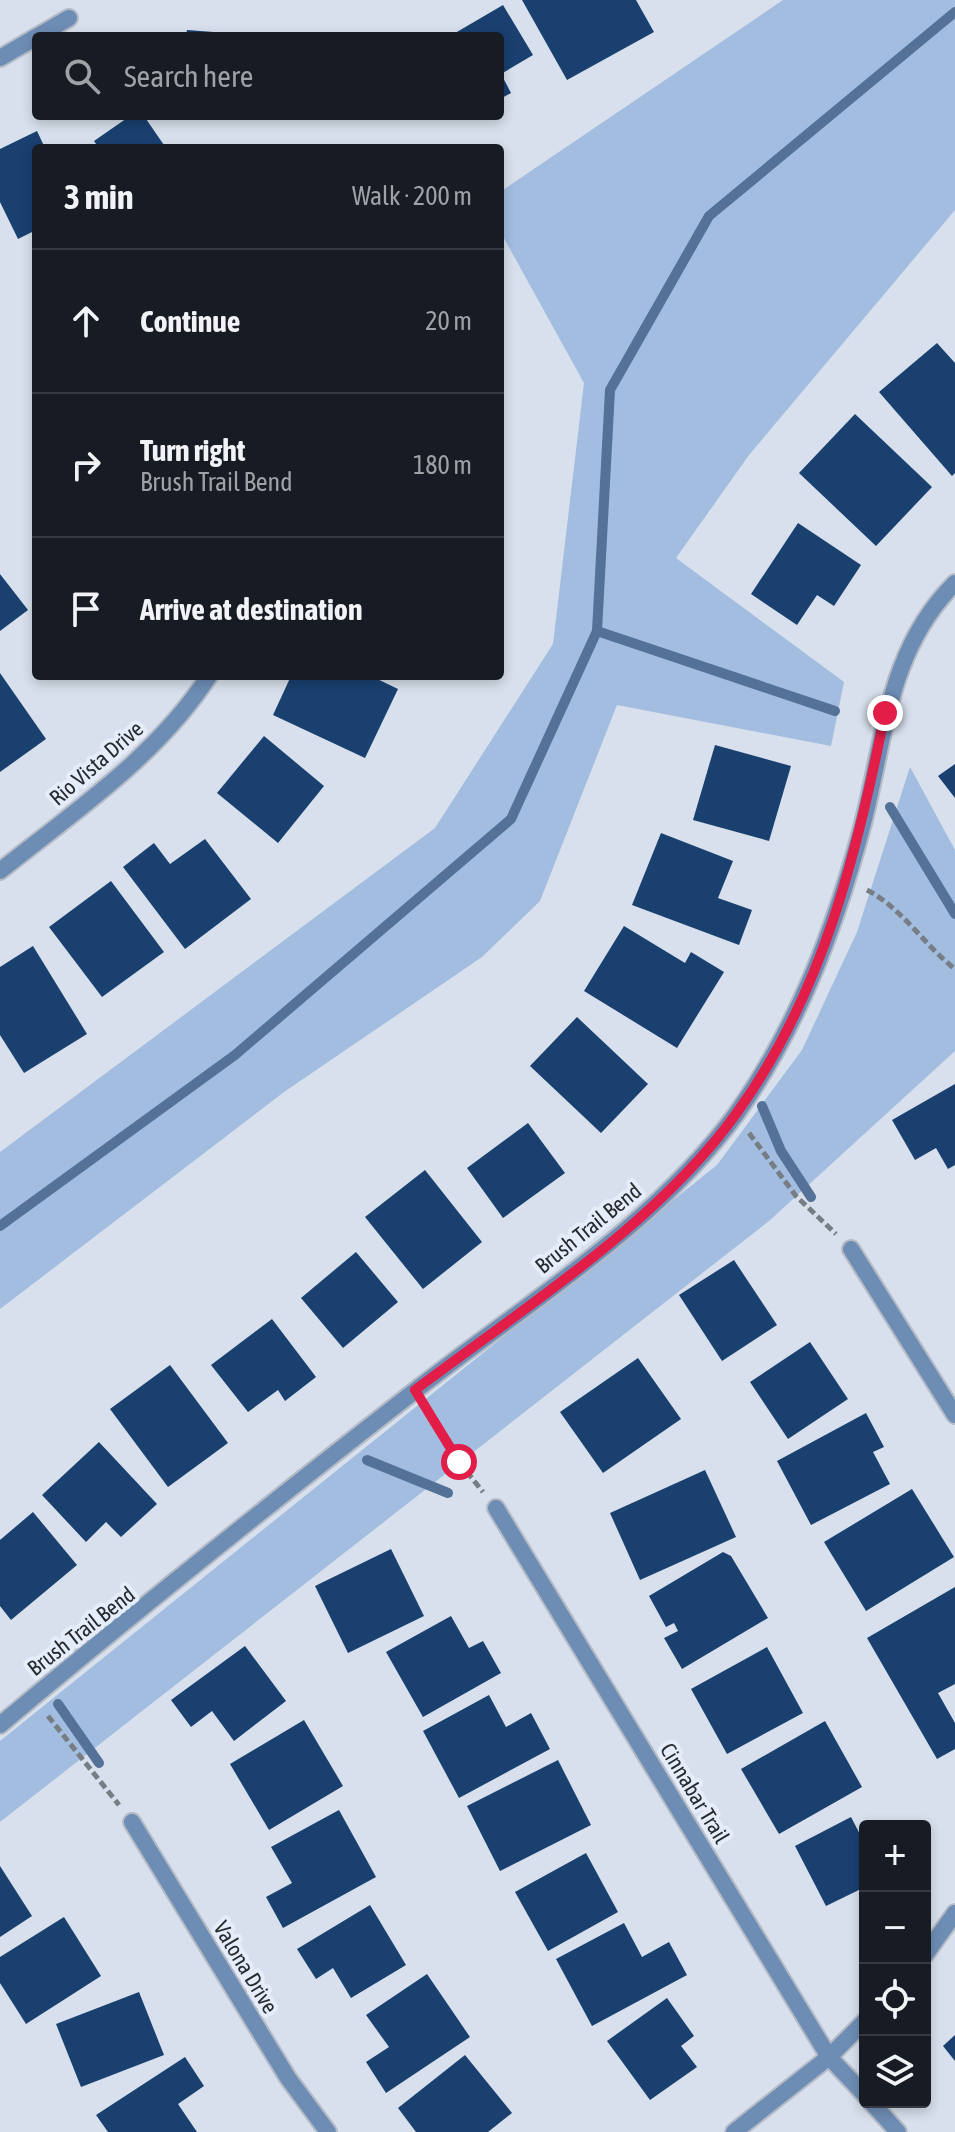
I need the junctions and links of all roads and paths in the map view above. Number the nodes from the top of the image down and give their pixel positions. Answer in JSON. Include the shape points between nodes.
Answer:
{"nodes":[{"id":1,"x":69,"y":18,"type":"dead end"},
{"id":2,"x":45,"y":32,"type":"edge"},
{"id":3,"x":32,"y":40,"type":"edge"},
{"id":4,"x":0,"y":58,"type":"edge"},
{"id":5,"x":955,"y":583,"type":"edge"},
{"id":6,"x":206,"y":680,"type":"edge"},
{"id":7,"x":0,"y":871,"type":"edge"},
{"id":8,"x":847,"y":880,"type":"junction"},
{"id":9,"x":955,"y":969,"type":"edge"},
{"id":10,"x":736,"y":1115,"type":"junction"},
{"id":11,"x":851,"y":1249,"type":"joint"},
{"id":12,"x":415,"y":1390,"type":"junction"},
{"id":13,"x":955,"y":1415,"type":"edge"},
{"id":14,"x":496,"y":1508,"type":"joint"},
{"id":15,"x":33,"y":1697,"type":"junction"},
{"id":16,"x":0,"y":1725,"type":"edge"},
{"id":17,"x":132,"y":1822,"type":"joint"},
{"id":18,"x":955,"y":1913,"type":"edge"},
{"id":19,"x":931,"y":1947,"type":"edge"},
{"id":20,"x":859,"y":2027,"type":"edge"},
{"id":21,"x":829,"y":2057,"type":"junction"},
{"id":22,"x":859,"y":2089,"type":"edge"},
{"id":23,"x":876,"y":2108,"type":"edge"},
{"id":24,"x":328,"y":2132,"type":"edge"},
{"id":25,"x":734,"y":2132,"type":"edge"},
{"id":26,"x":898,"y":2132,"type":"edge"}],
"edges":[{"from":1,"to":2,"type":"street"},
{"from":3,"to":4,"type":"street"},
{"from":5,"to":8,"type":"street","name":"Brush Trail Bend","via":[[912,640],[899,669]]},
{"from":6,"to":7,"type":"street","name":"Rio Vista Drive","via":[[139,760]]},
{"from":8,"to":9,"type":"path","via":[[881,898]]},
{"from":8,"to":10,"type":"street","name":"Brush Trail Bend","via":[[814,976]]},
{"from":10,"to":11,"type":"path","via":[[796,1196]]},
{"from":10,"to":12,"type":"street","name":"Brush Trail Bend","via":[[626,1229]]},
{"from":11,"to":13,"type":"street"},
{"from":12,"to":14,"type":"path","via":[[459,1462]]},
{"from":12,"to":15,"type":"street","name":"Brush Trail Bend"},
{"from":14,"to":21,"type":"street","name":"Cinnabar Trail"},
{"from":15,"to":16,"type":"street","name":"Brush Trail Bend"},
{"from":15,"to":17,"type":"path"},
{"from":17,"to":24,"type":"street","name":"Valona Drive","via":[[288,2078]]},
{"from":18,"to":19,"type":"street"},
{"from":20,"to":21,"type":"street"},
{"from":21,"to":22,"type":"street","name":"Cinnabar Trail"},
{"from":21,"to":25,"type":"street"},
{"from":23,"to":26,"type":"street"}]}
